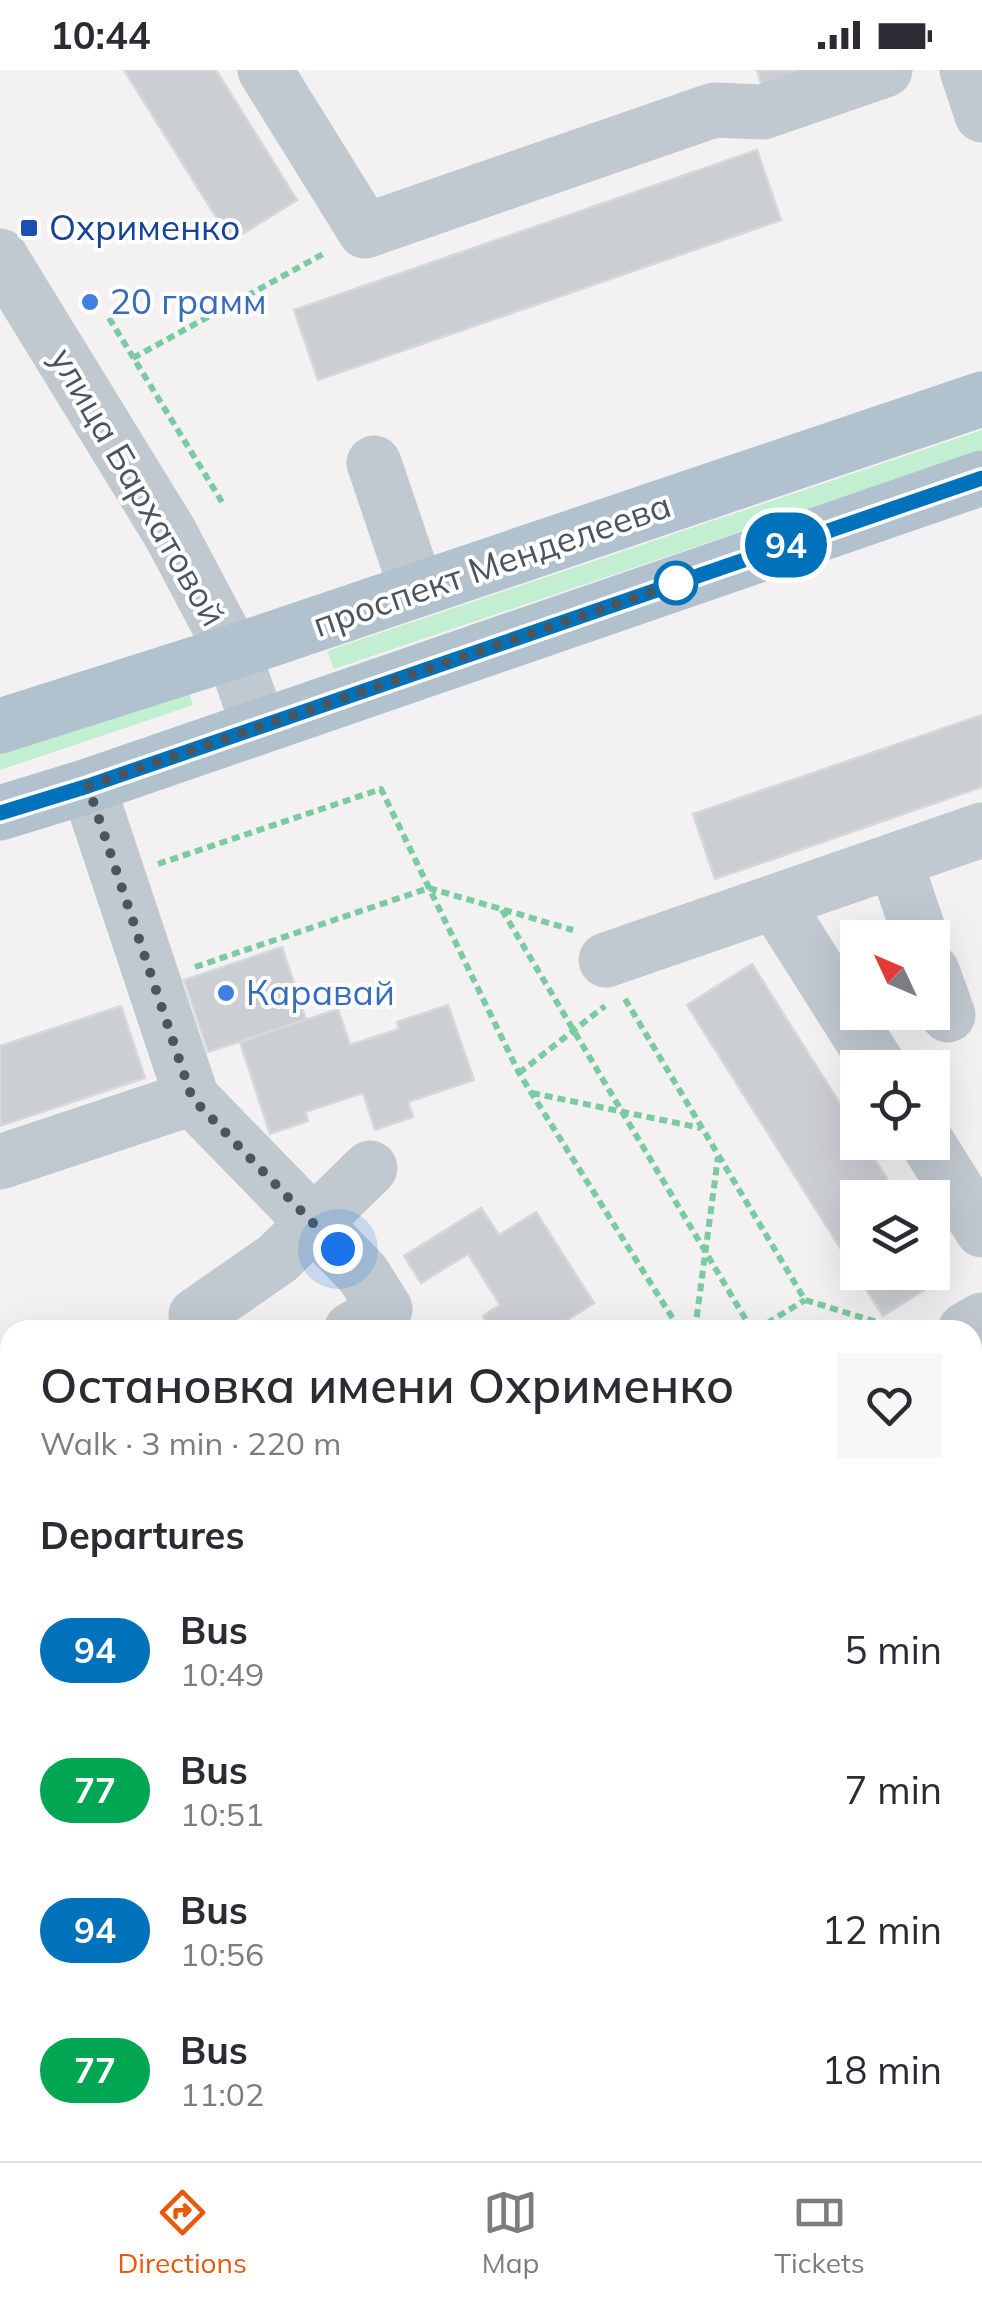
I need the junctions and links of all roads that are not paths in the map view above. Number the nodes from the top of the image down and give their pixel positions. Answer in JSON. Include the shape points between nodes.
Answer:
{"nodes":[{"id":1,"x":265,"y":70,"type":"edge"},
{"id":2,"x":885,"y":70,"type":"edge"},
{"id":3,"x":967,"y":70,"type":"edge"},
{"id":4,"x":708,"y":90,"type":"edge"},
{"id":5,"x":982,"y":115,"type":"edge"},
{"id":6,"x":0,"y":256,"type":"edge"},
{"id":7,"x":982,"y":399,"type":"edge"},
{"id":8,"x":374,"y":464,"type":"dead end"},
{"id":9,"x":982,"y":478,"type":"edge"},
{"id":10,"x":417,"y":590,"type":"junction"},
{"id":11,"x":234,"y":652,"type":"junction"},
{"id":12,"x":0,"y":726,"type":"edge"},
{"id":13,"x":258,"y":726,"type":"junction"},
{"id":14,"x":88,"y":786,"type":"junction"},
{"id":15,"x":0,"y":813,"type":"edge"},
{"id":16,"x":982,"y":830,"type":"edge"},
{"id":17,"x":895,"y":860,"type":"junction"},
{"id":18,"x":776,"y":902,"type":"junction"},
{"id":19,"x":915,"y":920,"type":"edge"},
{"id":20,"x":603,"y":971,"type":"road end"},
{"id":21,"x":869,"y":1050,"type":"edge"},
{"id":22,"x":192,"y":1098,"type":"junction"},
{"id":23,"x":938,"y":1160,"type":"edge"},
{"id":24,"x":0,"y":1162,"type":"edge"},
{"id":25,"x":370,"y":1168,"type":"dead end"},
{"id":26,"x":314,"y":1224,"type":"junction"},
{"id":27,"x":982,"y":1230,"type":"edge"},
{"id":28,"x":196,"y":1315,"type":"dead end"},
{"id":29,"x":367,"y":1320,"type":"edge"}],
"edges":[{"from":1,"to":4,"type":"street","via":[[365,231]]},
{"from":2,"to":4,"type":"street","via":[[763,112]]},
{"from":3,"to":5,"type":"street"},
{"from":6,"to":11,"type":"street","name":"улица Бархатовой","via":[[148,496]]},
{"from":7,"to":10,"type":"main road","name":"проспект Менделеева"},
{"from":8,"to":10,"type":"street"},
{"from":9,"to":13,"type":"main road"},
{"from":10,"to":11,"type":"main road","name":"проспект Менделеева"},
{"from":11,"to":12,"type":"main road","name":"проспект Менделеева"},
{"from":11,"to":13,"type":"street","name":"улица Бархатовой"},
{"from":13,"to":14,"type":"main road"},
{"from":14,"to":15,"type":"main road"},
{"from":14,"to":22,"type":"street"},
{"from":16,"to":17,"type":"street"},
{"from":17,"to":18,"type":"street"},
{"from":17,"to":19,"type":"street"},
{"from":18,"to":20,"type":"street"},
{"from":18,"to":21,"type":"street"},
{"from":22,"to":24,"type":"street"},
{"from":22,"to":26,"type":"street"},
{"from":23,"to":27,"type":"street"},
{"from":25,"to":26,"type":"street"},
{"from":26,"to":28,"type":"street","via":[[277,1259]]},
{"from":26,"to":29,"type":"street","via":[[363,1274],[385,1309]]}]}
